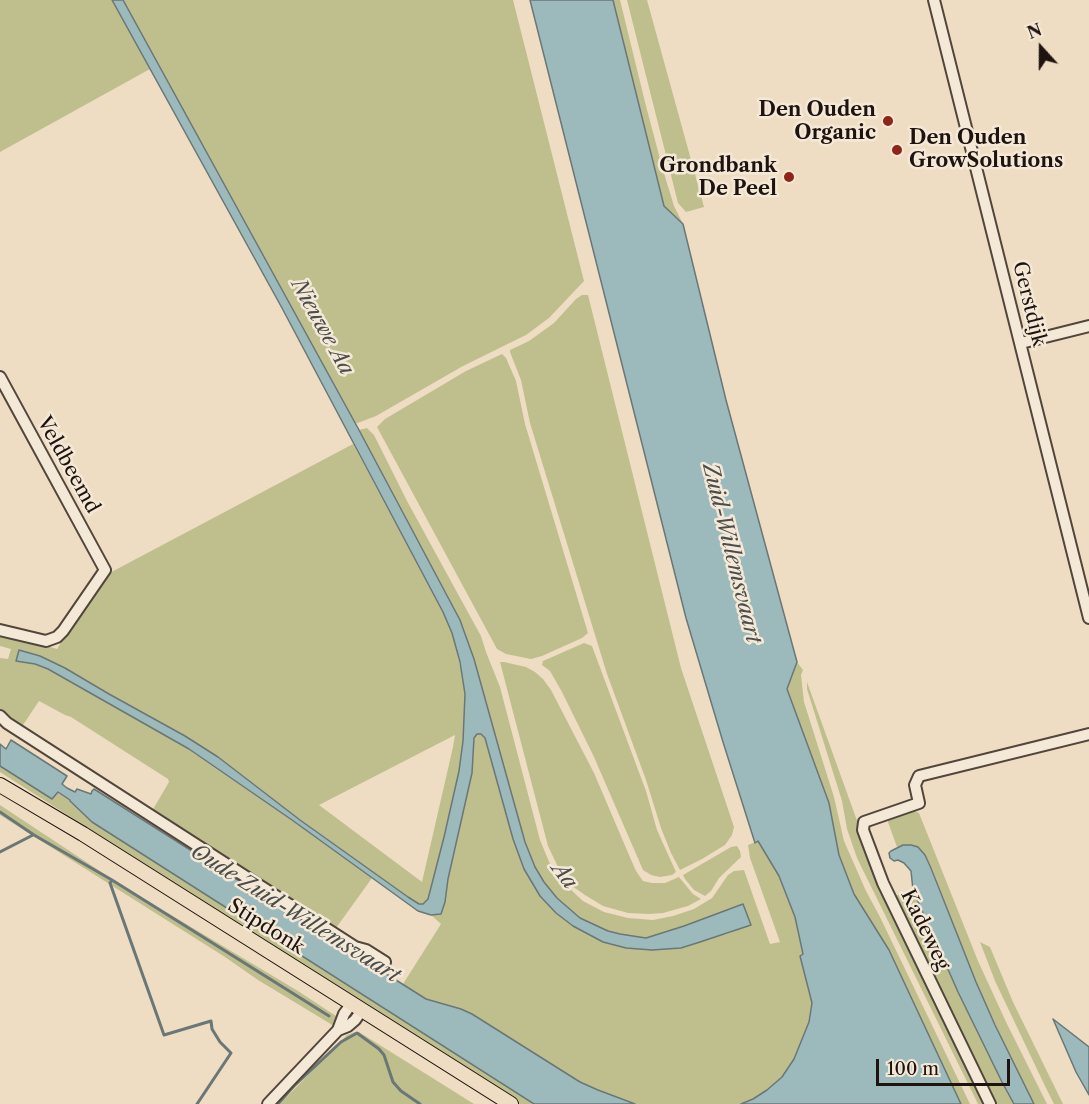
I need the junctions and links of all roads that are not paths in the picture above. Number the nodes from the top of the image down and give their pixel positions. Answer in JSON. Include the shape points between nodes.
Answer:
{"nodes":[{"id":1,"x":934,"y":0,"type":"edge"},
{"id":2,"x":1089,"y":326,"type":"edge"},
{"id":3,"x":1021,"y":343,"type":"junction"},
{"id":4,"x":0,"y":377,"type":"edge"},
{"id":5,"x":1089,"y":618,"type":"edge"},
{"id":6,"x":0,"y":630,"type":"edge"},
{"id":7,"x":0,"y":716,"type":"edge"},
{"id":8,"x":1089,"y":734,"type":"edge"},
{"id":9,"x":0,"y":785,"type":"edge"},
{"id":10,"x":385,"y":962,"type":"dead end"},
{"id":11,"x":357,"y":1006,"type":"junction"},
{"id":12,"x":268,"y":1104,"type":"edge"},
{"id":13,"x":510,"y":1104,"type":"edge"},
{"id":14,"x":990,"y":1104,"type":"edge"}],
"edges":[{"from":1,"to":3,"type":"street","name":"Gerstdijk"},
{"from":2,"to":3,"type":"street"},
{"from":3,"to":5,"type":"street","name":"Gerstdijk"},
{"from":4,"to":6,"type":"street","name":"Veldbeemd","via":[[105,570],[57,637],[46,640]]},
{"from":7,"to":10,"type":"street","via":[[355,947]]},
{"from":8,"to":14,"type":"street","name":"Kadeweg","via":[[919,776],[915,785],[919,802],[864,822],[863,830],[883,883]]},
{"from":9,"to":11,"type":"main road","name":"Stipdonk"},
{"from":11,"to":12,"type":"street","via":[[354,1020],[338,1030]]},
{"from":11,"to":13,"type":"main road","name":"Stipdonk"}]}
